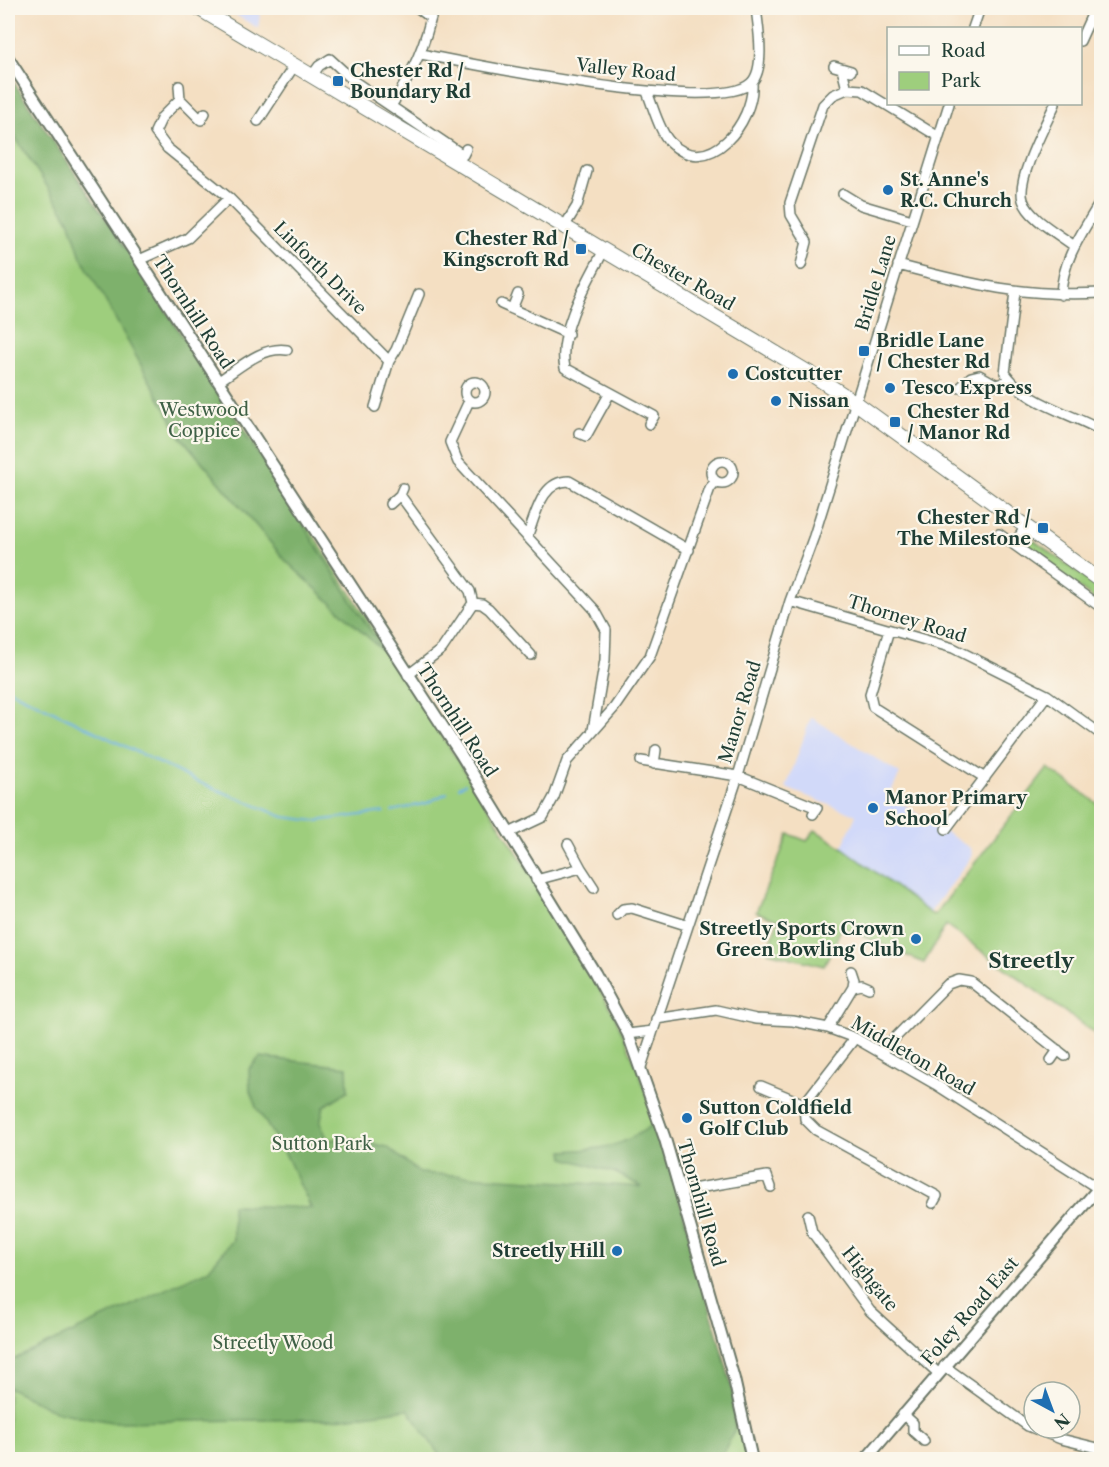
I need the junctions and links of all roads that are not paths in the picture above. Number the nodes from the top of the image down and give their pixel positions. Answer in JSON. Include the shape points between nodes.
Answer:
{"nodes":[{"id":1,"x":198,"y":8,"type":"edge"},
{"id":2,"x":418,"y":8,"type":"edge"},
{"id":3,"x":433,"y":8,"type":"edge"},
{"id":4,"x":756,"y":8,"type":"edge"},
{"id":5,"x":980,"y":8,"type":"edge"},
{"id":6,"x":1095,"y":8,"type":"edge"},
{"id":7,"x":431,"y":18,"type":"junction"},
{"id":8,"x":973,"y":27,"type":"edge"},
{"id":9,"x":1082,"y":37,"type":"edge"},
{"id":10,"x":421,"y":54,"type":"junction"},
{"id":11,"x":8,"y":58,"type":"edge"},
{"id":12,"x":294,"y":66,"type":"junction"},
{"id":13,"x":842,"y":68,"type":"dead end"},
{"id":14,"x":311,"y":77,"type":"junction"},
{"id":15,"x":752,"y":83,"type":"junction"},
{"id":16,"x":179,"y":86,"type":"dead end"},
{"id":17,"x":847,"y":89,"type":"junction"},
{"id":18,"x":647,"y":92,"type":"junction"},
{"id":19,"x":180,"y":99,"type":"junction"},
{"id":20,"x":949,"y":105,"type":"edge"},
{"id":21,"x":1055,"y":105,"type":"edge"},
{"id":22,"x":391,"y":106,"type":"junction"},
{"id":23,"x":205,"y":113,"type":"dead end"},
{"id":24,"x":257,"y":116,"type":"dead end"},
{"id":25,"x":939,"y":137,"type":"junction"},
{"id":26,"x":466,"y":149,"type":"dead end"},
{"id":27,"x":587,"y":171,"type":"dead end"},
{"id":28,"x":843,"y":194,"type":"dead end"},
{"id":29,"x":229,"y":198,"type":"junction"},
{"id":30,"x":1101,"y":199,"type":"edge"},
{"id":31,"x":912,"y":220,"type":"junction"},
{"id":32,"x":564,"y":227,"type":"junction"},
{"id":33,"x":1074,"y":246,"type":"junction"},
{"id":34,"x":603,"y":252,"type":"junction"},
{"id":35,"x":140,"y":260,"type":"junction"},
{"id":36,"x":801,"y":265,"type":"dead end"},
{"id":37,"x":898,"y":265,"type":"junction"},
{"id":38,"x":1015,"y":292,"type":"junction"},
{"id":39,"x":1101,"y":293,"type":"edge"},
{"id":40,"x":518,"y":294,"type":"dead end"},
{"id":41,"x":1060,"y":295,"type":"junction"},
{"id":42,"x":414,"y":298,"type":"dead end"},
{"id":43,"x":501,"y":304,"type":"dead end"},
{"id":44,"x":512,"y":309,"type":"junction"},
{"id":45,"x":568,"y":334,"type":"junction"},
{"id":46,"x":275,"y":337,"type":"dead end"},
{"id":47,"x":277,"y":348,"type":"junction"},
{"id":48,"x":287,"y":350,"type":"dead end"},
{"id":49,"x":389,"y":361,"type":"junction"},
{"id":50,"x":1010,"y":380,"type":"junction"},
{"id":51,"x":219,"y":381,"type":"junction"},
{"id":52,"x":960,"y":388,"type":"dead end"},
{"id":53,"x":610,"y":393,"type":"junction"},
{"id":54,"x":469,"y":401,"type":"dead end"},
{"id":55,"x":856,"y":403,"type":"junction"},
{"id":56,"x":375,"y":407,"type":"dead end"},
{"id":57,"x":649,"y":424,"type":"dead end"},
{"id":58,"x":1101,"y":431,"type":"edge"},
{"id":59,"x":579,"y":433,"type":"dead end"},
{"id":60,"x":716,"y":481,"type":"dead end"},
{"id":61,"x":390,"y":504,"type":"dead end"},
{"id":62,"x":1026,"y":526,"type":"junction"},
{"id":63,"x":999,"y":534,"type":"dead end"},
{"id":64,"x":429,"y":535,"type":"junction"},
{"id":65,"x":527,"y":537,"type":"junction"},
{"id":66,"x":420,"y":542,"type":"dead end"},
{"id":67,"x":1014,"y":545,"type":"junction"},
{"id":68,"x":689,"y":550,"type":"junction"},
{"id":69,"x":1101,"y":582,"type":"edge"},
{"id":70,"x":790,"y":601,"type":"junction"},
{"id":71,"x":473,"y":603,"type":"junction"},
{"id":72,"x":1101,"y":608,"type":"edge"},
{"id":73,"x":889,"y":630,"type":"junction"},
{"id":74,"x":531,"y":654,"type":"dead end"},
{"id":75,"x":408,"y":675,"type":"junction"},
{"id":76,"x":1047,"y":695,"type":"junction"},
{"id":77,"x":593,"y":730,"type":"junction"},
{"id":78,"x":1101,"y":735,"type":"edge"},
{"id":79,"x":656,"y":750,"type":"dead end"},
{"id":80,"x":641,"y":761,"type":"dead end"},
{"id":81,"x":654,"y":764,"type":"junction"},
{"id":82,"x":738,"y":776,"type":"junction"},
{"id":83,"x":985,"y":778,"type":"junction"},
{"id":84,"x":813,"y":814,"type":"dead end"},
{"id":85,"x":946,"y":829,"type":"dead end"},
{"id":86,"x":508,"y":833,"type":"junction"},
{"id":87,"x":568,"y":844,"type":"dead end"},
{"id":88,"x":581,"y":868,"type":"junction"},
{"id":89,"x":536,"y":880,"type":"junction"},
{"id":90,"x":594,"y":888,"type":"dead end"},
{"id":91,"x":617,"y":915,"type":"dead end"},
{"id":92,"x":686,"y":925,"type":"junction"},
{"id":93,"x":851,"y":971,"type":"dead end"},
{"id":94,"x":853,"y":987,"type":"junction"},
{"id":95,"x":869,"y":988,"type":"dead end"},
{"id":96,"x":656,"y":1019,"type":"junction"},
{"id":97,"x":828,"y":1028,"type":"junction"},
{"id":98,"x":653,"y":1031,"type":"junction"},
{"id":99,"x":627,"y":1034,"type":"junction"},
{"id":100,"x":855,"y":1038,"type":"junction"},
{"id":101,"x":881,"y":1052,"type":"junction"},
{"id":102,"x":1051,"y":1060,"type":"dead end"},
{"id":103,"x":641,"y":1067,"type":"junction"},
{"id":104,"x":761,"y":1086,"type":"dead end"},
{"id":105,"x":804,"y":1104,"type":"junction"},
{"id":106,"x":771,"y":1187,"type":"dead end"},
{"id":107,"x":1100,"y":1188,"type":"edge"},
{"id":108,"x":681,"y":1191,"type":"junction"},
{"id":109,"x":937,"y":1196,"type":"dead end"},
{"id":110,"x":813,"y":1221,"type":"dead end"},
{"id":111,"x":941,"y":1370,"type":"junction"},
{"id":112,"x":903,"y":1414,"type":"junction"},
{"id":113,"x":924,"y":1441,"type":"dead end"},
{"id":114,"x":1101,"y":1449,"type":"edge"},
{"id":115,"x":752,"y":1460,"type":"edge"},
{"id":116,"x":865,"y":1460,"type":"edge"}],
"edges":[{"from":1,"to":12,"type":"highway","name":"Chester Road"},
{"from":2,"to":7,"type":"street"},
{"from":3,"to":7,"type":"street"},
{"from":4,"to":15,"type":"street","via":[[760,46],[758,71]]},
{"from":5,"to":8,"type":"street"},
{"from":6,"to":9,"type":"street"},
{"from":7,"to":10,"type":"street"},
{"from":10,"to":18,"type":"street","name":"Valley Road"},
{"from":10,"to":22,"type":"street"},
{"from":11,"to":35,"type":"main road","name":"Thornhill Road"},
{"from":12,"to":14,"type":"highway","name":"Chester Road"},
{"from":12,"to":24,"type":"street"},
{"from":13,"to":17,"type":"street"},
{"from":14,"to":22,"type":"street","via":[[330,59]]},
{"from":14,"to":32,"type":"highway","name":"Chester Road","via":[[390,120]]},
{"from":15,"to":18,"type":"street","name":"Valley Road","via":[[717,92]]},
{"from":15,"to":18,"type":"street","via":[[751,106],[744,119],[717,151],[704,155],[686,152],[667,140]]},
{"from":16,"to":19,"type":"street"},
{"from":17,"to":25,"type":"street","via":[[862,90]]},
{"from":17,"to":36,"type":"street","via":[[823,105],[790,203],[791,215],[807,242],[798,253]]},
{"from":19,"to":23,"type":"street","via":[[201,120]]},
{"from":19,"to":29,"type":"street","name":"Linforth Drive","via":[[162,117],[155,132],[167,148]]},
{"from":20,"to":25,"type":"street","name":"Bridle Lane"},
{"from":21,"to":33,"type":"street","via":[[1022,183],[1023,200],[1031,213]]},
{"from":22,"to":26,"type":"street","via":[[463,155]]},
{"from":25,"to":31,"type":"street","name":"Bridle Lane"},
{"from":27,"to":32,"type":"street","via":[[577,206]]},
{"from":28,"to":31,"type":"street","via":[[861,205]]},
{"from":29,"to":35,"type":"street","via":[[188,238]]},
{"from":29,"to":49,"type":"street","name":"Linforth Drive"},
{"from":30,"to":33,"type":"street"},
{"from":31,"to":37,"type":"street","name":"Bridle Lane"},
{"from":32,"to":34,"type":"highway","name":"Chester Road"},
{"from":33,"to":41,"type":"street","via":[[1061,277]]},
{"from":34,"to":45,"type":"street","via":[[582,292]]},
{"from":34,"to":55,"type":"highway","name":"Chester Road"},
{"from":35,"to":51,"type":"main road","name":"Thornhill Road"},
{"from":37,"to":38,"type":"street","via":[[978,287]]},
{"from":37,"to":55,"type":"street","name":"Bridle Lane"},
{"from":38,"to":41,"type":"street"},
{"from":38,"to":50,"type":"street","via":[[1005,373]]},
{"from":39,"to":41,"type":"street"},
{"from":40,"to":44,"type":"street"},
{"from":42,"to":49,"type":"street"},
{"from":43,"to":44,"type":"street"},
{"from":44,"to":45,"type":"street"},
{"from":45,"to":53,"type":"street","via":[[565,368]]},
{"from":46,"to":47,"type":"street"},
{"from":47,"to":48,"type":"street"},
{"from":47,"to":51,"type":"street"},
{"from":49,"to":56,"type":"street","via":[[374,396]]},
{"from":50,"to":52,"type":"street","via":[[997,385],[979,375]]},
{"from":50,"to":58,"type":"street","via":[[1036,401]]},
{"from":51,"to":75,"type":"main road","name":"Thornhill Road"},
{"from":53,"to":57,"type":"street","via":[[654,416]]},
{"from":53,"to":59,"type":"street","via":[[586,436]]},
{"from":54,"to":65,"type":"street","via":[[450,442],[453,452]]},
{"from":55,"to":62,"type":"highway","name":"Chester Road"},
{"from":55,"to":70,"type":"street","name":"Manor Road"},
{"from":60,"to":68,"type":"street","via":[[710,488]]},
{"from":61,"to":64,"type":"street","via":[[401,491]]},
{"from":62,"to":67,"type":"street"},
{"from":62,"to":69,"type":"highway","name":"Chester Road"},
{"from":63,"to":67,"type":"street"},
{"from":64,"to":66,"type":"street"},
{"from":64,"to":71,"type":"street","via":[[454,578],[470,591]]},
{"from":65,"to":68,"type":"street","via":[[548,488],[556,482],[569,482]]},
{"from":65,"to":77,"type":"street","via":[[595,610],[606,630]]},
{"from":67,"to":72,"type":"street"},
{"from":68,"to":77,"type":"street","via":[[650,656],[614,708]]},
{"from":70,"to":73,"type":"street","name":"Thorney Road"},
{"from":70,"to":82,"type":"street","name":"Manor Road"},
{"from":71,"to":74,"type":"street","via":[[482,603],[489,609],[511,640]]},
{"from":71,"to":75,"type":"street","via":[[442,649]]},
{"from":73,"to":76,"type":"street","name":"Thorney Road","via":[[953,648]]},
{"from":73,"to":83,"type":"street","via":[[870,694],[873,707]]},
{"from":75,"to":86,"type":"main road","name":"Thornhill Road"},
{"from":76,"to":78,"type":"street","name":"Thorney Road"},
{"from":76,"to":83,"type":"street"},
{"from":77,"to":86,"type":"street","via":[[567,761],[543,818]]},
{"from":79,"to":81,"type":"street"},
{"from":80,"to":81,"type":"street"},
{"from":81,"to":82,"type":"street"},
{"from":82,"to":84,"type":"street","via":[[817,808]]},
{"from":82,"to":92,"type":"street","name":"Manor Road"},
{"from":83,"to":85,"type":"street"},
{"from":86,"to":89,"type":"main road","name":"Thornhill Road"},
{"from":87,"to":88,"type":"street"},
{"from":88,"to":89,"type":"street"},
{"from":88,"to":90,"type":"street"},
{"from":89,"to":99,"type":"main road","name":"Thornhill Road","via":[[595,973]]},
{"from":91,"to":92,"type":"street","via":[[632,908]]},
{"from":92,"to":96,"type":"street","name":"Manor Road"},
{"from":93,"to":94,"type":"street"},
{"from":94,"to":95,"type":"street"},
{"from":94,"to":97,"type":"street"},
{"from":96,"to":97,"type":"street","name":"Middleton Road","via":[[716,1010]]},
{"from":96,"to":98,"type":"street","name":"Manor Road"},
{"from":97,"to":100,"type":"street","name":"Middleton Road"},
{"from":98,"to":99,"type":"street"},
{"from":98,"to":103,"type":"street","name":"Manor Road"},
{"from":99,"to":103,"type":"main road","name":"Thornhill Road"},
{"from":100,"to":101,"type":"street","name":"Middleton Road"},
{"from":100,"to":105,"type":"street"},
{"from":101,"to":102,"type":"street","via":[[948,984],[959,980],[971,982],[1062,1053]]},
{"from":101,"to":107,"type":"street","name":"Middleton Road"},
{"from":103,"to":108,"type":"main road","name":"Thornhill Road"},
{"from":104,"to":105,"type":"street"},
{"from":105,"to":109,"type":"street","via":[[805,1119],[816,1130]]},
{"from":106,"to":108,"type":"street","via":[[767,1176]]},
{"from":107,"to":111,"type":"main road","name":"Foley Road East"},
{"from":108,"to":115,"type":"main road","name":"Thornhill Road","via":[[734,1379]]},
{"from":110,"to":111,"type":"street","name":"Highgate","via":[[818,1240],[870,1311]]},
{"from":111,"to":112,"type":"main road","name":"Foley Road East"},
{"from":111,"to":114,"type":"street","via":[[1028,1426]]},
{"from":112,"to":113,"type":"street"},
{"from":112,"to":116,"type":"main road","name":"Foley Road East"}]}
